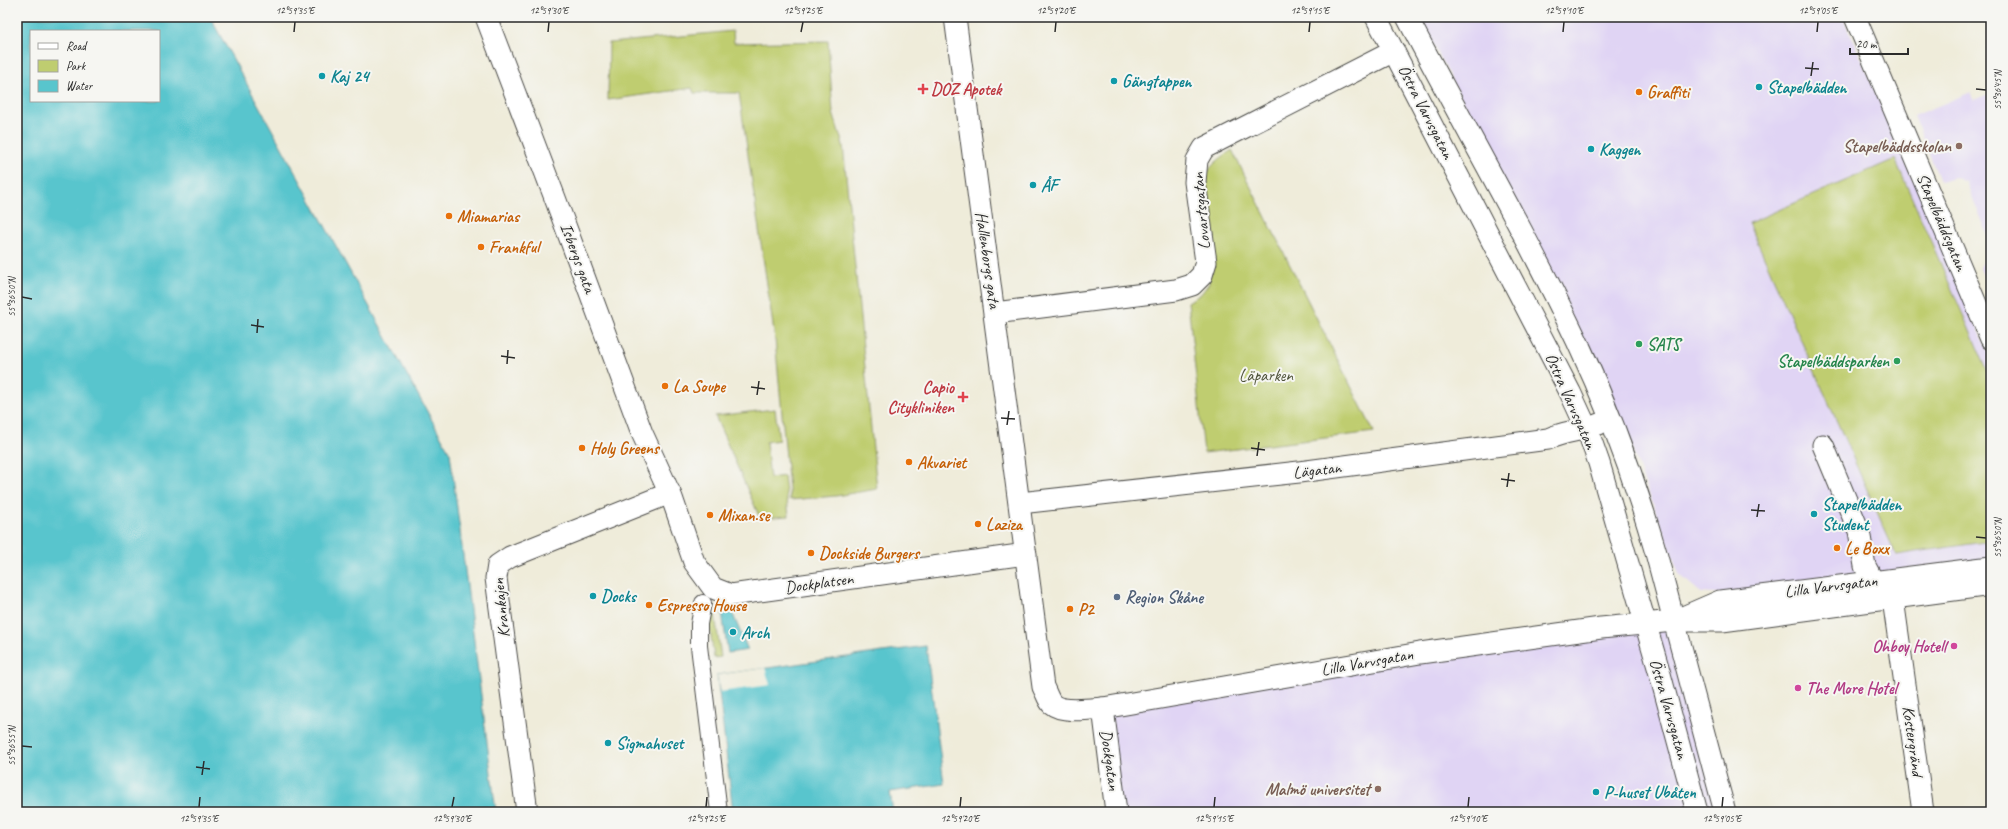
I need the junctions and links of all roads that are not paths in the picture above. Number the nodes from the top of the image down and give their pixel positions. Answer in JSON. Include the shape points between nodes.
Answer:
{"nodes":[{"id":1,"x":486,"y":17,"type":"edge"},
{"id":2,"x":955,"y":17,"type":"edge"},
{"id":3,"x":1376,"y":17,"type":"edge"},
{"id":4,"x":1407,"y":17,"type":"edge"},
{"id":5,"x":1855,"y":17,"type":"edge"},
{"id":6,"x":1394,"y":51,"type":"junction"},
{"id":7,"x":995,"y":313,"type":"junction"},
{"id":8,"x":1991,"y":340,"type":"edge"},
{"id":9,"x":1610,"y":419,"type":"junction"},
{"id":10,"x":1587,"y":429,"type":"junction"},
{"id":11,"x":1823,"y":445,"type":"dead end"},
{"id":12,"x":671,"y":496,"type":"junction"},
{"id":13,"x":1020,"y":503,"type":"junction"},
{"id":14,"x":1026,"y":554,"type":"junction"},
{"id":15,"x":1991,"y":567,"type":"edge"},
{"id":16,"x":1874,"y":581,"type":"junction"},
{"id":17,"x":1991,"y":585,"type":"edge"},
{"id":18,"x":1893,"y":599,"type":"junction"},
{"id":19,"x":703,"y":603,"type":"dead end"},
{"id":20,"x":1674,"y":621,"type":"junction"},
{"id":21,"x":1644,"y":624,"type":"junction"},
{"id":22,"x":1102,"y":708,"type":"junction"},
{"id":23,"x":527,"y":812,"type":"edge"},
{"id":24,"x":719,"y":812,"type":"edge"},
{"id":25,"x":1116,"y":812,"type":"edge"},
{"id":26,"x":1697,"y":812,"type":"edge"},
{"id":27,"x":1725,"y":812,"type":"edge"},
{"id":28,"x":1923,"y":812,"type":"edge"}],
"edges":[{"from":1,"to":12,"type":"street","name":"Isbergs gata","via":[[642,433]]},
{"from":2,"to":7,"type":"street","name":"Hallenborgs gata"},
{"from":3,"to":6,"type":"street","name":"Östra Varvsgatan"},
{"from":4,"to":9,"type":"street","name":"Östra Varvsgatan","via":[[1550,287],[1577,341]]},
{"from":5,"to":8,"type":"street","name":"Stapelbäddsgatan"},
{"from":6,"to":7,"type":"street","name":"Lovartsgatan","via":[[1204,148],[1196,160],[1195,182],[1206,262],[1202,275],[1192,285],[1176,290]]},
{"from":6,"to":10,"type":"street","name":"Östra Varvsgatan","via":[[1567,385]]},
{"from":7,"to":13,"type":"street","name":"Hallenborgs gata"},
{"from":9,"to":10,"type":"street","name":"Lägatan"},
{"from":9,"to":20,"type":"street","name":"Östra Varvsgatan","via":[[1644,511]]},
{"from":10,"to":13,"type":"street","name":"Lägatan","via":[[1557,434],[1548,439],[1299,472]]},
{"from":10,"to":21,"type":"street","name":"Östra Varvsgatan"},
{"from":11,"to":16,"type":"street","via":[[1859,531],[1865,566]]},
{"from":12,"to":14,"type":"street","name":"Dockplatsen","via":[[694,562],[713,588],[731,595]]},
{"from":12,"to":23,"type":"street","name":"Krankajen","via":[[510,557],[498,565],[496,578]]},
{"from":13,"to":14,"type":"street"},
{"from":14,"to":22,"type":"street","name":"Lilla Varvsgatan","via":[[1043,687],[1052,704],[1060,708]]},
{"from":15,"to":16,"type":"street","name":"Lilla Varvsgatan"},
{"from":16,"to":18,"type":"street"},
{"from":16,"to":20,"type":"street","name":"Lilla Varvsgatan","via":[[1720,601]]},
{"from":17,"to":18,"type":"street","name":"Lilla Varvsgatan"},
{"from":18,"to":20,"type":"street","name":"Lilla Varvsgatan","via":[[1722,621]]},
{"from":18,"to":28,"type":"street","name":"Kostergränd"},
{"from":19,"to":24,"type":"street","via":[[699,624],[699,646]]},
{"from":20,"to":21,"type":"street","name":"Lilla Varvsgatan"},
{"from":20,"to":27,"type":"street","name":"Östra Varvsgatan"},
{"from":21,"to":22,"type":"street","name":"Lilla Varvsgatan","via":[[1420,653]]},
{"from":21,"to":26,"type":"street","name":"Östra Varvsgatan"},
{"from":22,"to":25,"type":"street","name":"Dockgatan"}]}
